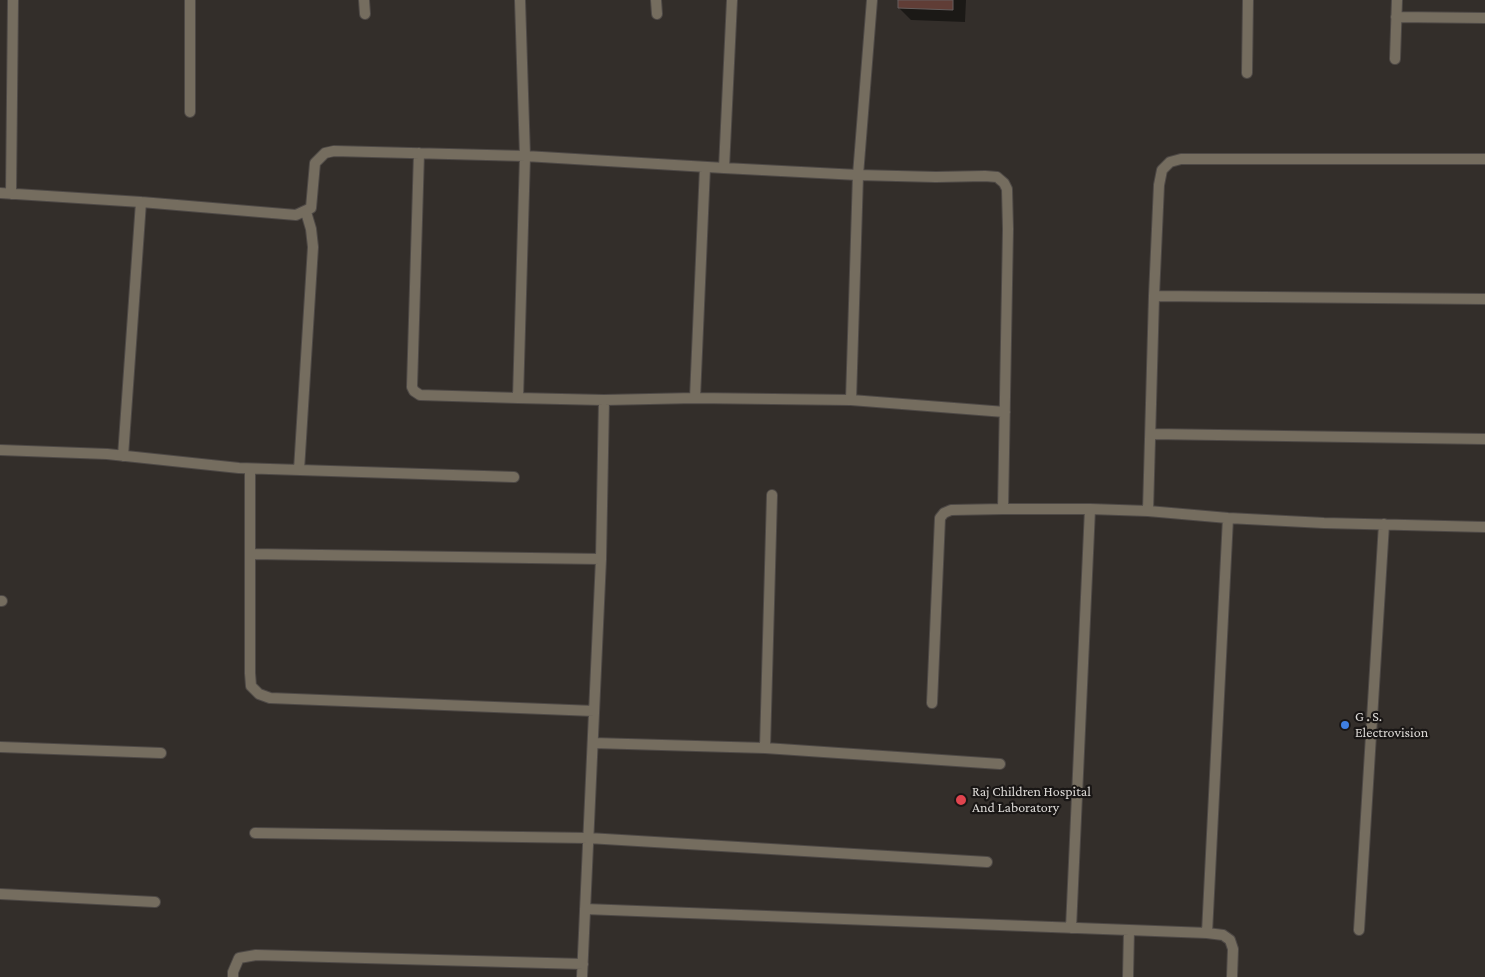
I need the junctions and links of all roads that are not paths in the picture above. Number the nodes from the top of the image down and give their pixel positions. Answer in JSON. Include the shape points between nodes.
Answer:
{"nodes":[{"id":1,"x":13,"y":0,"type":"edge"},
{"id":2,"x":190,"y":0,"type":"edge"},
{"id":3,"x":364,"y":0,"type":"edge"},
{"id":4,"x":520,"y":0,"type":"edge"},
{"id":5,"x":656,"y":0,"type":"edge"},
{"id":6,"x":732,"y":0,"type":"edge"},
{"id":7,"x":872,"y":0,"type":"edge"},
{"id":8,"x":1248,"y":0,"type":"edge"},
{"id":9,"x":1397,"y":0,"type":"edge"},
{"id":10,"x":365,"y":14,"type":"dead end"},
{"id":11,"x":657,"y":14,"type":"dead end"},
{"id":12,"x":1396,"y":17,"type":"junction"},
{"id":13,"x":1485,"y":18,"type":"edge"},
{"id":14,"x":1395,"y":59,"type":"dead end"},
{"id":15,"x":1247,"y":73,"type":"dead end"},
{"id":16,"x":190,"y":112,"type":"dead end"},
{"id":17,"x":419,"y":153,"type":"junction"},
{"id":18,"x":526,"y":156,"type":"junction"},
{"id":19,"x":1485,"y":159,"type":"edge"},
{"id":20,"x":705,"y":167,"type":"junction"},
{"id":21,"x":724,"y":168,"type":"junction"},
{"id":22,"x":858,"y":175,"type":"junction"},
{"id":23,"x":0,"y":193,"type":"edge"},
{"id":24,"x":11,"y":194,"type":"junction"},
{"id":25,"x":141,"y":202,"type":"junction"},
{"id":26,"x":306,"y":212,"type":"junction"},
{"id":27,"x":1154,"y":296,"type":"junction"},
{"id":28,"x":1485,"y":300,"type":"edge"},
{"id":29,"x":518,"y":398,"type":"junction"},
{"id":30,"x":695,"y":398,"type":"junction"},
{"id":31,"x":604,"y":400,"type":"junction"},
{"id":32,"x":851,"y":400,"type":"junction"},
{"id":33,"x":1005,"y":412,"type":"junction"},
{"id":34,"x":1152,"y":434,"type":"junction"},
{"id":35,"x":1485,"y":440,"type":"edge"},
{"id":36,"x":0,"y":450,"type":"edge"},
{"id":37,"x":123,"y":456,"type":"junction"},
{"id":38,"x":250,"y":469,"type":"junction"},
{"id":39,"x":299,"y":470,"type":"junction"},
{"id":40,"x":514,"y":477,"type":"dead end"},
{"id":41,"x":772,"y":495,"type":"dead end"},
{"id":42,"x":1003,"y":509,"type":"junction"},
{"id":43,"x":1090,"y":509,"type":"junction"},
{"id":44,"x":1148,"y":511,"type":"junction"},
{"id":45,"x":1228,"y":518,"type":"junction"},
{"id":46,"x":1384,"y":524,"type":"junction"},
{"id":47,"x":1485,"y":527,"type":"edge"},
{"id":48,"x":250,"y":554,"type":"junction"},
{"id":49,"x":601,"y":559,"type":"junction"},
{"id":50,"x":932,"y":703,"type":"dead end"},
{"id":51,"x":594,"y":711,"type":"junction"},
{"id":52,"x":593,"y":743,"type":"junction"},
{"id":53,"x":0,"y":747,"type":"edge"},
{"id":54,"x":765,"y":748,"type":"junction"},
{"id":55,"x":161,"y":753,"type":"dead end"},
{"id":56,"x":1000,"y":764,"type":"dead end"},
{"id":57,"x":255,"y":833,"type":"dead end"},
{"id":58,"x":588,"y":838,"type":"junction"},
{"id":59,"x":987,"y":862,"type":"dead end"},
{"id":60,"x":0,"y":894,"type":"edge"},
{"id":61,"x":155,"y":902,"type":"dead end"},
{"id":62,"x":584,"y":909,"type":"junction"},
{"id":63,"x":1071,"y":928,"type":"junction"},
{"id":64,"x":1129,"y":930,"type":"junction"},
{"id":65,"x":1359,"y":930,"type":"dead end"},
{"id":66,"x":1207,"y":933,"type":"junction"},
{"id":67,"x":582,"y":964,"type":"junction"},
{"id":68,"x":233,"y":977,"type":"edge"},
{"id":69,"x":582,"y":977,"type":"edge"},
{"id":70,"x":1128,"y":977,"type":"edge"},
{"id":71,"x":1232,"y":977,"type":"edge"}],
"edges":[{"from":1,"to":24,"type":"street"},
{"from":2,"to":16,"type":"street"},
{"from":3,"to":10,"type":"street"},
{"from":4,"to":18,"type":"street"},
{"from":5,"to":11,"type":"street"},
{"from":6,"to":21,"type":"street"},
{"from":7,"to":22,"type":"street"},
{"from":8,"to":15,"type":"street"},
{"from":9,"to":12,"type":"street"},
{"from":12,"to":13,"type":"street"},
{"from":12,"to":14,"type":"street"},
{"from":17,"to":18,"type":"street"},
{"from":17,"to":26,"type":"street","via":[[325,153],[316,163],[313,202]]},
{"from":17,"to":29,"type":"street","via":[[412,387],[420,395]]},
{"from":18,"to":20,"type":"street"},
{"from":18,"to":29,"type":"street"},
{"from":19,"to":27,"type":"street","via":[[1181,159],[1170,162],[1162,170],[1159,186]]},
{"from":20,"to":21,"type":"street"},
{"from":20,"to":30,"type":"street"},
{"from":21,"to":22,"type":"street"},
{"from":22,"to":32,"type":"street"},
{"from":22,"to":33,"type":"street","via":[[985,176],[998,177],[1004,183],[1008,229]]},
{"from":23,"to":24,"type":"street"},
{"from":24,"to":25,"type":"street"},
{"from":25,"to":26,"type":"street","via":[[296,215]]},
{"from":25,"to":37,"type":"street"},
{"from":26,"to":39,"type":"street","via":[[314,247]]},
{"from":27,"to":28,"type":"street"},
{"from":27,"to":34,"type":"street"},
{"from":29,"to":31,"type":"street"},
{"from":30,"to":31,"type":"street"},
{"from":30,"to":32,"type":"street"},
{"from":31,"to":49,"type":"street"},
{"from":32,"to":33,"type":"street"},
{"from":33,"to":42,"type":"street"},
{"from":34,"to":35,"type":"street"},
{"from":34,"to":44,"type":"street"},
{"from":36,"to":37,"type":"street"},
{"from":37,"to":38,"type":"street"},
{"from":38,"to":39,"type":"street"},
{"from":38,"to":48,"type":"street"},
{"from":39,"to":40,"type":"street"},
{"from":41,"to":54,"type":"street"},
{"from":42,"to":43,"type":"street"},
{"from":42,"to":50,"type":"street","via":[[951,510],[940,518]]},
{"from":43,"to":44,"type":"street"},
{"from":43,"to":63,"type":"street"},
{"from":44,"to":45,"type":"street"},
{"from":45,"to":46,"type":"street"},
{"from":45,"to":66,"type":"street"},
{"from":46,"to":47,"type":"street"},
{"from":46,"to":65,"type":"street"},
{"from":48,"to":49,"type":"street"},
{"from":48,"to":51,"type":"street","via":[[250,673],[251,686],[259,694],[270,698]]},
{"from":49,"to":51,"type":"street"},
{"from":51,"to":52,"type":"street"},
{"from":52,"to":54,"type":"street"},
{"from":52,"to":58,"type":"street"},
{"from":53,"to":55,"type":"street"},
{"from":54,"to":56,"type":"street"},
{"from":57,"to":58,"type":"street"},
{"from":58,"to":59,"type":"street"},
{"from":58,"to":62,"type":"street"},
{"from":60,"to":61,"type":"street"},
{"from":62,"to":63,"type":"street"},
{"from":62,"to":67,"type":"street"},
{"from":63,"to":64,"type":"street"},
{"from":64,"to":66,"type":"street"},
{"from":64,"to":70,"type":"street"},
{"from":66,"to":71,"type":"street","via":[[1223,935],[1230,940],[1233,949]]},
{"from":67,"to":68,"type":"street","via":[[256,955],[239,958]]},
{"from":67,"to":69,"type":"street"}]}
